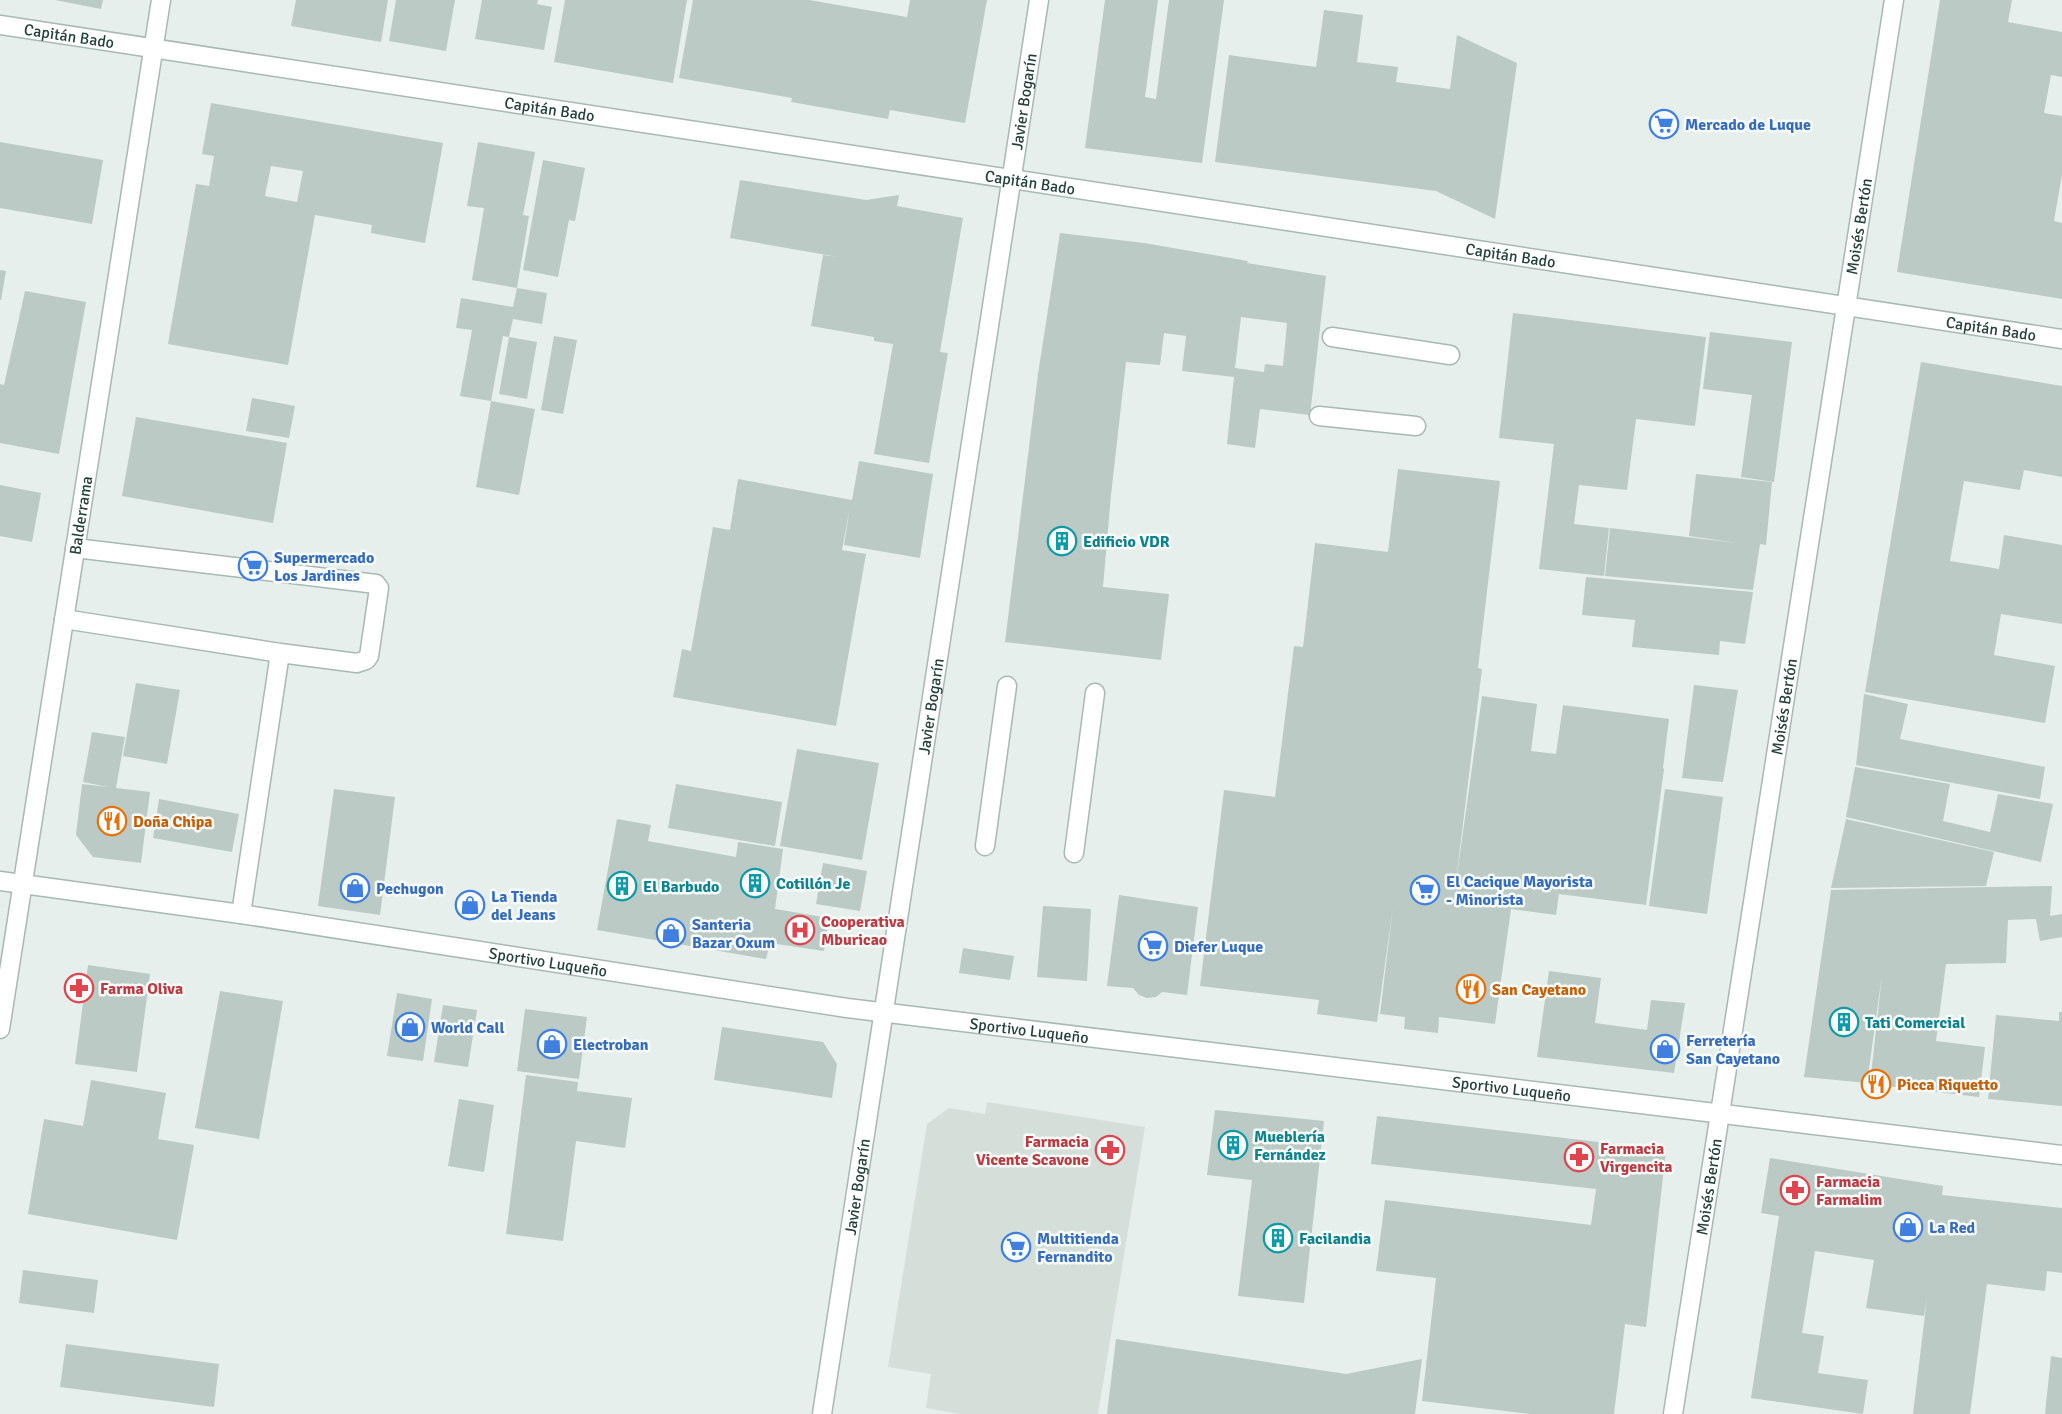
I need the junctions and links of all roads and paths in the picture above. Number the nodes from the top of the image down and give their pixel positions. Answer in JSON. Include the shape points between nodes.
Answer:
{"nodes":[{"id":1,"x":161,"y":0,"type":"edge"},
{"id":2,"x":1039,"y":0,"type":"edge"},
{"id":3,"x":1894,"y":0,"type":"edge"},
{"id":4,"x":0,"y":25,"type":"edge"},
{"id":5,"x":153,"y":49,"type":"junction"},
{"id":6,"x":1012,"y":179,"type":"junction"},
{"id":7,"x":1846,"y":306,"type":"junction"},
{"id":8,"x":1332,"y":338,"type":"dead end"},
{"id":9,"x":2062,"y":339,"type":"edge"},
{"id":10,"x":1450,"y":355,"type":"dead end"},
{"id":11,"x":1319,"y":416,"type":"dead end"},
{"id":12,"x":1416,"y":426,"type":"dead end"},
{"id":13,"x":75,"y":548,"type":"junction"},
{"id":14,"x":64,"y":620,"type":"junction"},
{"id":15,"x":280,"y":653,"type":"junction"},
{"id":16,"x":1007,"y":686,"type":"dead end"},
{"id":17,"x":1095,"y":693,"type":"dead end"},
{"id":18,"x":985,"y":846,"type":"dead end"},
{"id":19,"x":1074,"y":853,"type":"dead end"},
{"id":20,"x":0,"y":881,"type":"edge"},
{"id":21,"x":23,"y":884,"type":"junction"},
{"id":22,"x":241,"y":914,"type":"junction"},
{"id":23,"x":884,"y":1012,"type":"junction"},
{"id":24,"x":0,"y":1029,"type":"edge"},
{"id":25,"x":1720,"y":1114,"type":"junction"},
{"id":26,"x":2062,"y":1155,"type":"edge"},
{"id":27,"x":822,"y":1414,"type":"edge"},
{"id":28,"x":1673,"y":1414,"type":"edge"}],
"edges":[{"from":1,"to":5,"type":"street","name":"Balderrama"},
{"from":2,"to":6,"type":"street","name":"Javier Bogarín"},
{"from":3,"to":7,"type":"street","name":"Moisés Bertón"},
{"from":4,"to":5,"type":"street","name":"Capitán Bado"},
{"from":5,"to":6,"type":"street","name":"Capitán Bado"},
{"from":5,"to":13,"type":"street","name":"Balderrama"},
{"from":6,"to":7,"type":"street","name":"Capitán Bado"},
{"from":6,"to":23,"type":"street","name":"Javier Bogarín"},
{"from":7,"to":9,"type":"street","name":"Capitán Bado"},
{"from":7,"to":25,"type":"street","name":"Moisés Bertón"},
{"from":8,"to":10,"type":"street"},
{"from":11,"to":12,"type":"street"},
{"from":13,"to":14,"type":"street","name":"Balderrama"},
{"from":13,"to":15,"type":"street","via":[[378,585],[366,660],[357,663]]},
{"from":14,"to":15,"type":"street"},
{"from":14,"to":21,"type":"street","name":"Balderrama"},
{"from":15,"to":22,"type":"street"},
{"from":16,"to":18,"type":"street"},
{"from":17,"to":19,"type":"street"},
{"from":20,"to":21,"type":"street","name":"Sportivo Luqueño"},
{"from":21,"to":22,"type":"street","name":"Sportivo Luqueño"},
{"from":21,"to":24,"type":"street","name":"Balderrama"},
{"from":22,"to":23,"type":"street","name":"Sportivo Luqueño"},
{"from":23,"to":25,"type":"street","name":"Sportivo Luqueño"},
{"from":23,"to":27,"type":"street","name":"Javier Bogarín"},
{"from":25,"to":26,"type":"street","name":"Sportivo Luqueño"},
{"from":25,"to":28,"type":"street","name":"Moisés Bertón"}]}
